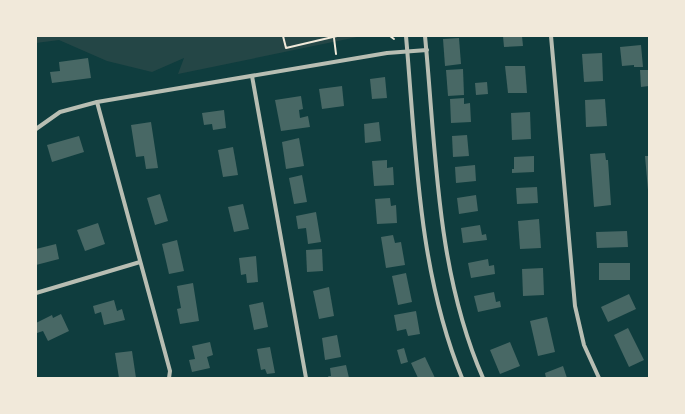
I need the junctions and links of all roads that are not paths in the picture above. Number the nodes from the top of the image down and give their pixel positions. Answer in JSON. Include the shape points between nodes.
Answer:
{"nodes":[{"id":1,"x":406,"y":36,"type":"edge"},
{"id":2,"x":425,"y":36,"type":"edge"},
{"id":3,"x":551,"y":36,"type":"edge"},
{"id":4,"x":427,"y":50,"type":"junction"},
{"id":5,"x":408,"y":52,"type":"junction"},
{"id":6,"x":252,"y":76,"type":"junction"},
{"id":7,"x":97,"y":102,"type":"junction"},
{"id":8,"x":36,"y":129,"type":"edge"},
{"id":9,"x":140,"y":262,"type":"junction"},
{"id":10,"x":36,"y":293,"type":"edge"},
{"id":11,"x":169,"y":378,"type":"edge"},
{"id":12,"x":306,"y":378,"type":"edge"},
{"id":13,"x":462,"y":378,"type":"edge"},
{"id":14,"x":483,"y":378,"type":"edge"},
{"id":15,"x":599,"y":378,"type":"edge"}],
"edges":[{"from":1,"to":5,"type":"street"},
{"from":2,"to":4,"type":"street"},
{"from":3,"to":15,"type":"street","via":[[575,306],[584,346]]},
{"from":4,"to":5,"type":"street"},
{"from":4,"to":14,"type":"street","via":[[444,234],[460,317]]},
{"from":5,"to":6,"type":"street","via":[[387,53]]},
{"from":5,"to":13,"type":"street","via":[[425,235],[446,333]]},
{"from":6,"to":7,"type":"street"},
{"from":6,"to":12,"type":"street"},
{"from":7,"to":8,"type":"street","via":[[60,112]]},
{"from":7,"to":9,"type":"street"},
{"from":9,"to":10,"type":"street"},
{"from":9,"to":11,"type":"street","via":[[170,371]]}]}
